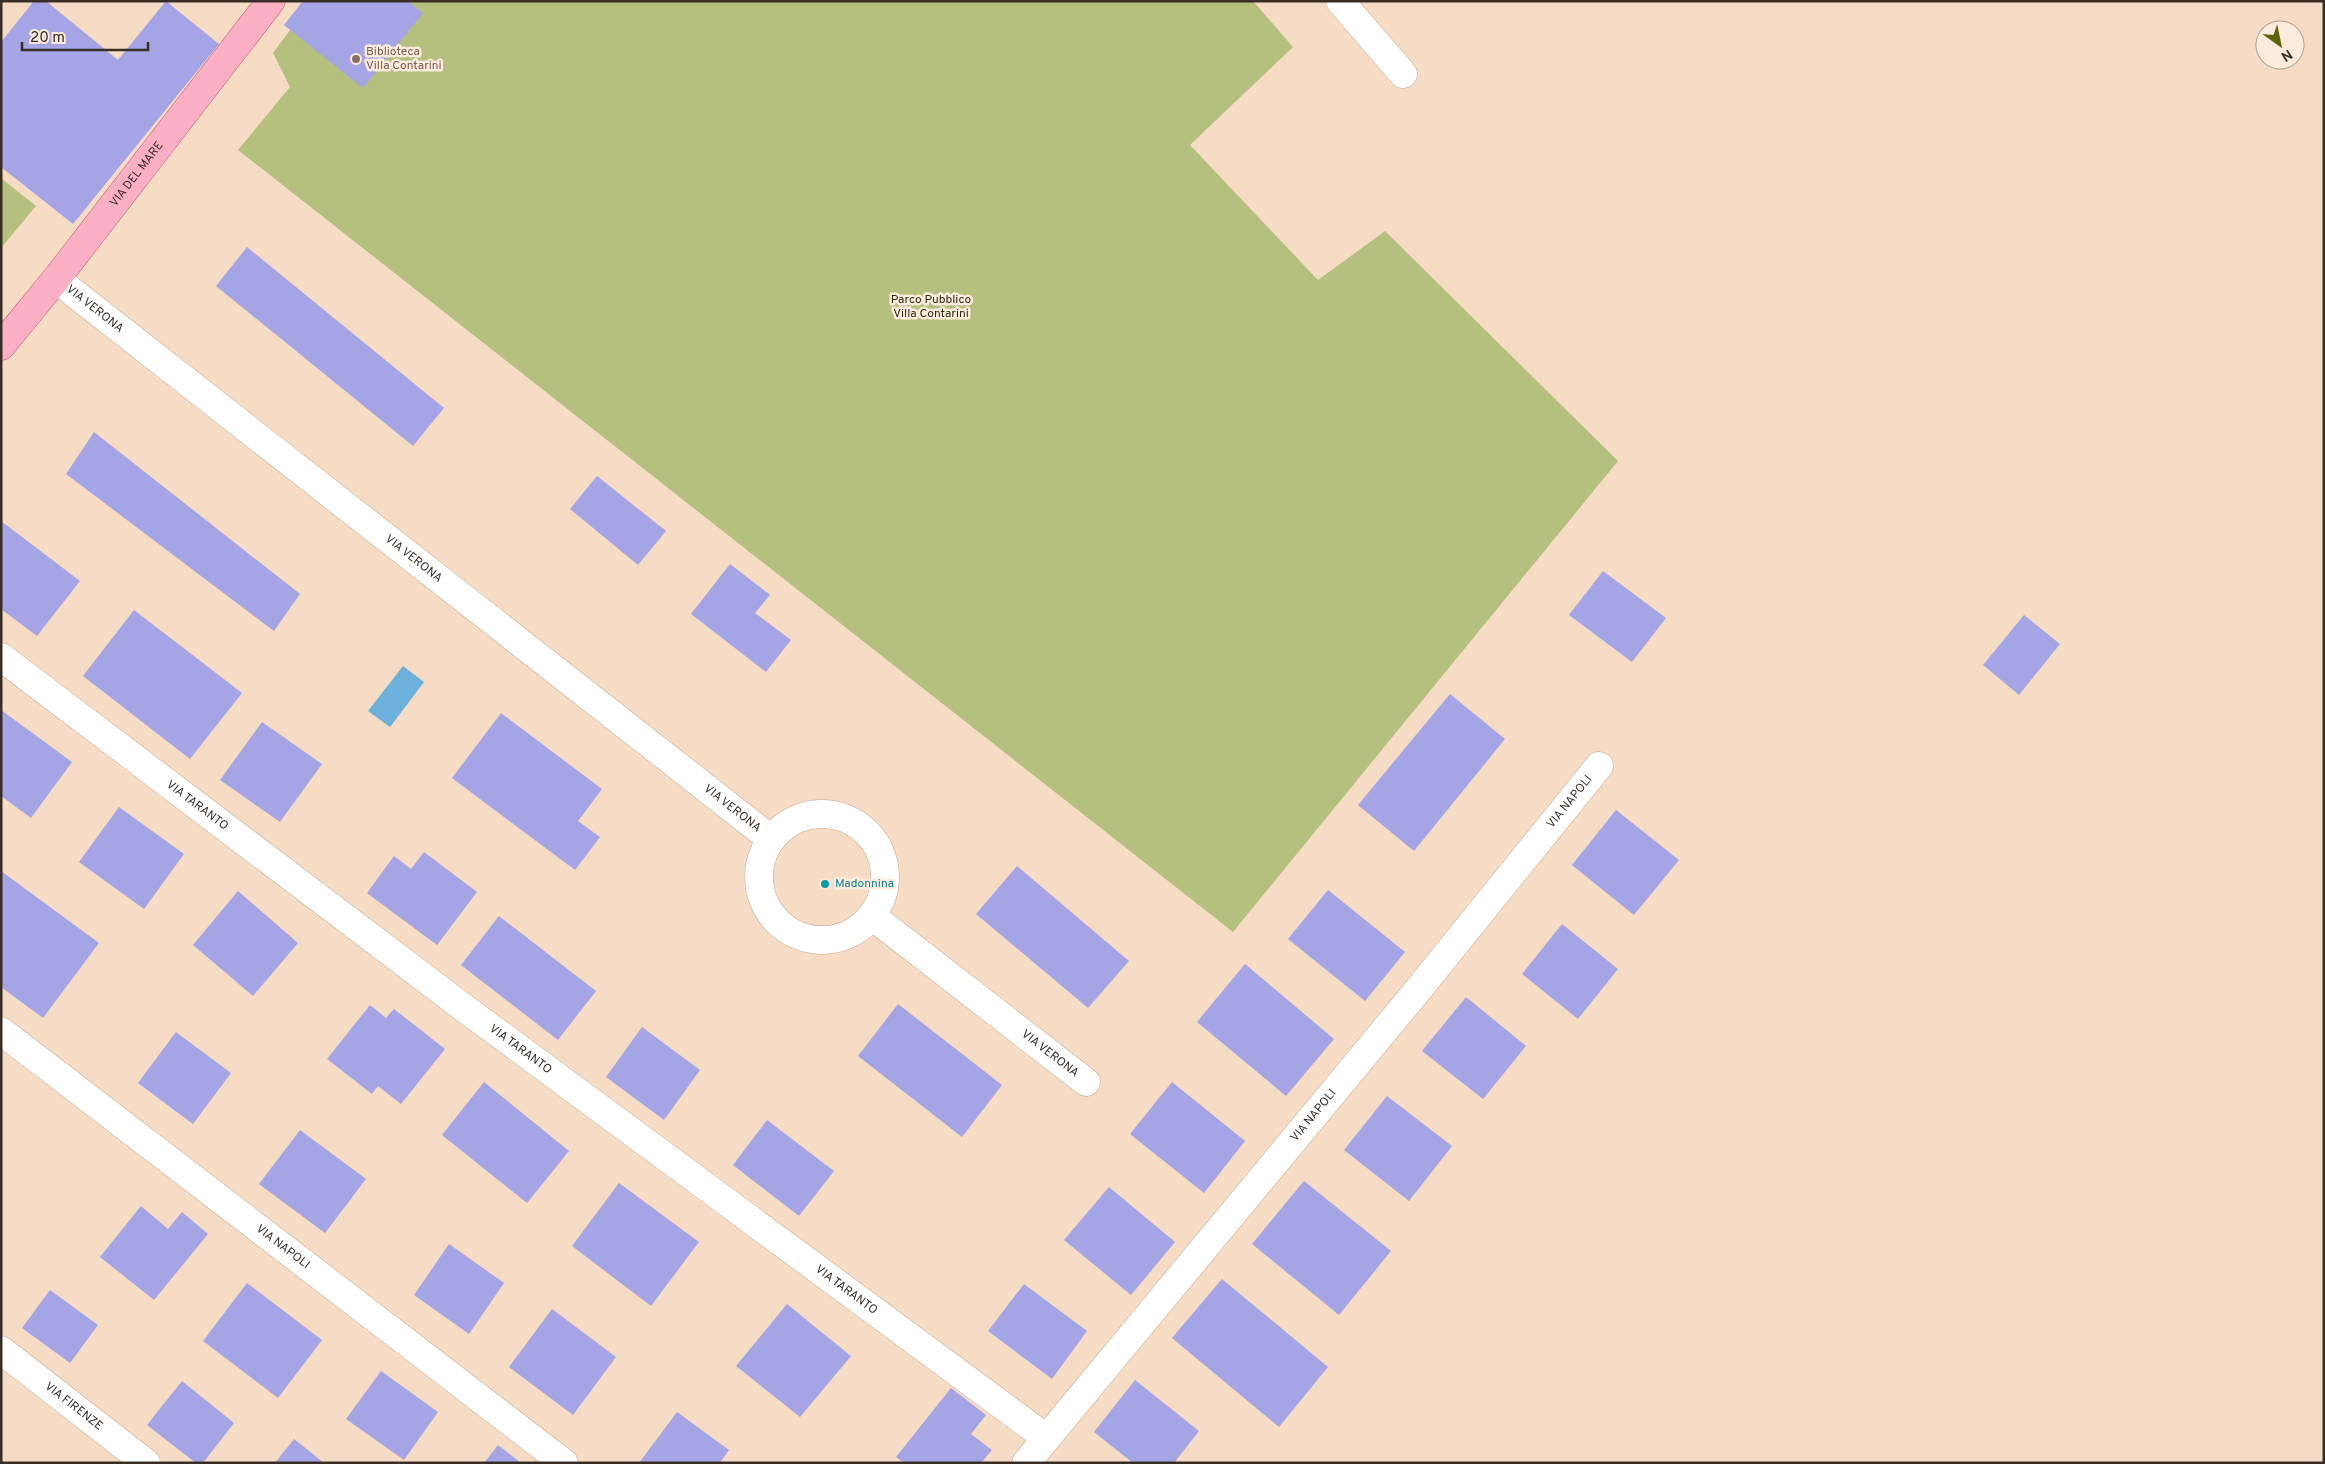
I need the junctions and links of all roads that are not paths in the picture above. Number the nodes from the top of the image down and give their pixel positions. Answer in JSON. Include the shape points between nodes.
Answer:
{"nodes":[{"id":1,"x":271,"y":1,"type":"edge"},
{"id":2,"x":1340,"y":1,"type":"edge"},
{"id":3,"x":1403,"y":74,"type":"dead end"},
{"id":4,"x":56,"y":280,"type":"junction"},
{"id":5,"x":1,"y":346,"type":"edge"},
{"id":6,"x":1,"y":657,"type":"edge"},
{"id":7,"x":1599,"y":766,"type":"dead end"},
{"id":8,"x":771,"y":839,"type":"junction"},
{"id":9,"x":872,"y":916,"type":"junction"},
{"id":10,"x":1,"y":1031,"type":"edge"},
{"id":11,"x":1086,"y":1082,"type":"dead end"},
{"id":12,"x":1,"y":1350,"type":"edge"},
{"id":13,"x":1045,"y":1437,"type":"junction"},
{"id":14,"x":146,"y":1463,"type":"edge"},
{"id":15,"x":564,"y":1463,"type":"edge"},
{"id":16,"x":1026,"y":1463,"type":"edge"}],
"edges":[{"from":1,"to":4,"type":"main road","name":"VIA DEL MARE"},
{"from":2,"to":3,"type":"street"},
{"from":4,"to":5,"type":"main road","name":"VIA DEL MARE"},
{"from":4,"to":8,"type":"street","name":"VIA VERONA"},
{"from":6,"to":13,"type":"street","name":"VIA TARANTO","via":[[456,1002]]},
{"from":7,"to":13,"type":"street","name":"VIA NAPOLI","via":[[1413,996]]},
{"from":8,"to":9,"type":"street","name":"VIA VERONA","via":[[761,858],[758,880],[763,901],[775,920],[793,933],[814,939],[836,938],[856,930]]},
{"from":8,"to":9,"type":"street","name":"VIA VERONA","via":[[786,825],[804,816],[843,817],[860,827],[874,841],[882,859],[885,879],[882,898]]},
{"from":9,"to":11,"type":"street","name":"VIA VERONA"},
{"from":10,"to":15,"type":"street","name":"VIA NAPOLI"},
{"from":12,"to":14,"type":"street","name":"VIA FIRENZE"},
{"from":13,"to":16,"type":"street","name":"VIA NAPOLI"}]}
